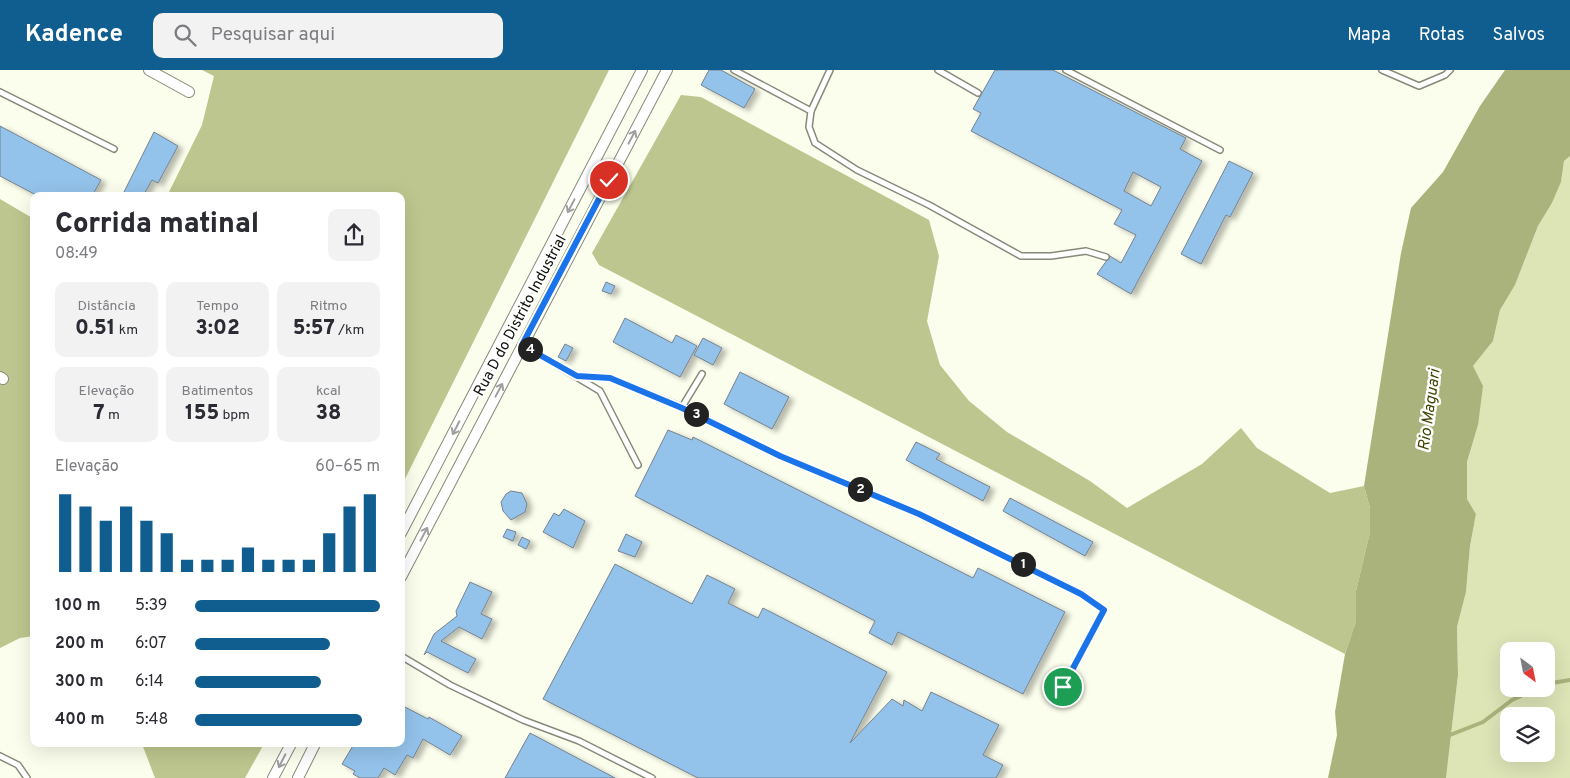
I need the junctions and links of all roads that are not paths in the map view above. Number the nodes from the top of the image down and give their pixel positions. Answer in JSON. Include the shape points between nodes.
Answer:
{"nodes":[{"id":1,"x":149,"y":70,"type":"edge"},
{"id":2,"x":642,"y":70,"type":"edge"},
{"id":3,"x":667,"y":70,"type":"edge"},
{"id":4,"x":734,"y":70,"type":"edge"},
{"id":5,"x":830,"y":70,"type":"edge"},
{"id":6,"x":938,"y":70,"type":"edge"},
{"id":7,"x":1066,"y":70,"type":"edge"},
{"id":8,"x":1382,"y":70,"type":"edge"},
{"id":9,"x":1450,"y":70,"type":"edge"},
{"id":10,"x":0,"y":92,"type":"edge"},
{"id":11,"x":189,"y":92,"type":"dead end"},
{"id":12,"x":978,"y":93,"type":"dead end"},
{"id":13,"x":811,"y":111,"type":"junction"},
{"id":14,"x":114,"y":149,"type":"dead end"},
{"id":15,"x":1220,"y":150,"type":"dead end"},
{"id":16,"x":1106,"y":257,"type":"dead end"},
{"id":17,"x":522,"y":345,"type":"junction"},
{"id":18,"x":702,"y":374,"type":"dead end"},
{"id":19,"x":577,"y":376,"type":"junction"},
{"id":20,"x":682,"y":408,"type":"junction"},
{"id":21,"x":638,"y":464,"type":"dead end"},
{"id":22,"x":405,"y":525,"type":"edge"},
{"id":23,"x":405,"y":569,"type":"edge"},
{"id":24,"x":405,"y":658,"type":"edge"},
{"id":25,"x":1063,"y":687,"type":"dead end"},
{"id":26,"x":289,"y":747,"type":"edge"},
{"id":27,"x":314,"y":747,"type":"edge"},
{"id":28,"x":0,"y":756,"type":"edge"},
{"id":29,"x":27,"y":778,"type":"edge"},
{"id":30,"x":273,"y":778,"type":"edge"},
{"id":31,"x":298,"y":778,"type":"edge"},
{"id":32,"x":652,"y":778,"type":"edge"}],
"edges":[{"from":1,"to":11,"type":"street"},
{"from":2,"to":22,"type":"street","name":"Rua D do Distrito Industrial","one_way":true},
{"from":17,"to":3,"type":"street","name":"Rua D do Distrito Industrial","one_way":true},
{"from":4,"to":13,"type":"lane"},
{"from":5,"to":13,"type":"lane"},
{"from":6,"to":12,"type":"lane"},
{"from":7,"to":15,"type":"lane"},
{"from":8,"to":9,"type":"lane","via":[[1419,86]]},
{"from":10,"to":14,"type":"lane"},
{"from":13,"to":16,"type":"lane","via":[[809,127],[815,143],[857,170],[1021,256],[1086,251]]},
{"from":17,"to":19,"type":"lane"},
{"from":23,"to":17,"type":"street","name":"Rua D do Distrito Industrial","one_way":true},
{"from":18,"to":20,"type":"lane"},
{"from":19,"to":20,"type":"lane","via":[[610,378]]},
{"from":19,"to":21,"type":"lane","via":[[600,391]]},
{"from":20,"to":25,"type":"lane","via":[[780,456],[919,514],[1081,594],[1104,610]]},
{"from":24,"to":32,"type":"lane","via":[[466,693],[523,720],[579,741]]},
{"from":26,"to":30,"type":"street","one_way":true},
{"from":27,"to":31,"type":"street"},
{"from":28,"to":29,"type":"lane","via":[[18,765]]}]}
